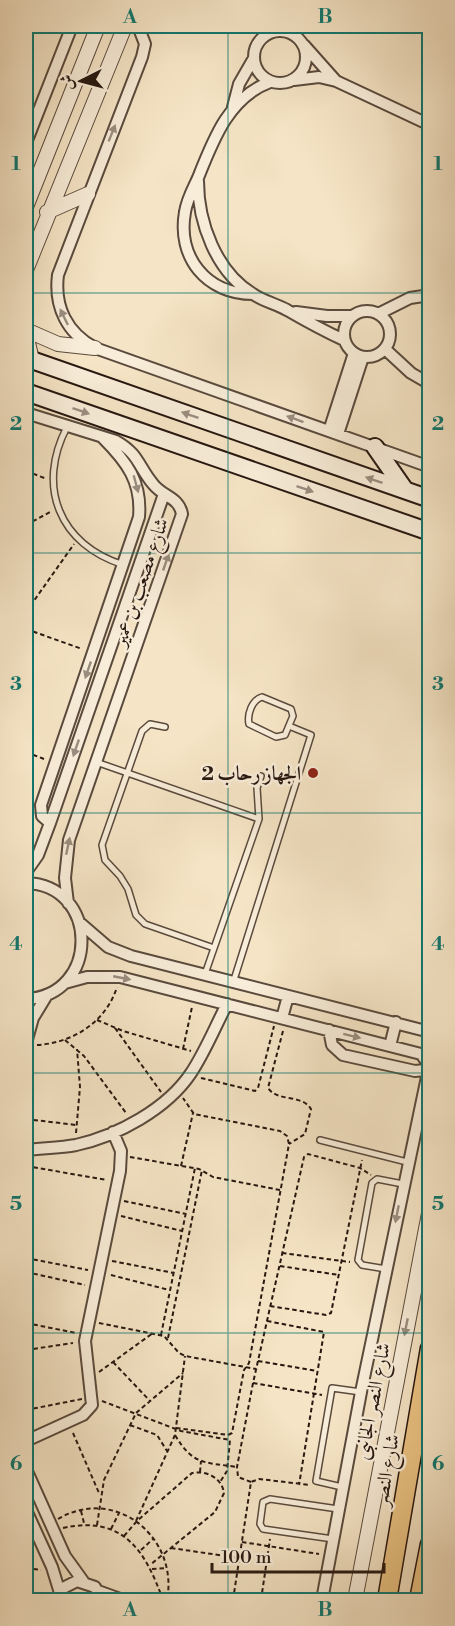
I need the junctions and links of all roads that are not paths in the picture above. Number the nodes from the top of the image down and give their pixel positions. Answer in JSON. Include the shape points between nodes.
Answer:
{"nodes":[{"id":1,"x":72,"y":26,"type":"edge"},
{"id":2,"x":98,"y":26,"type":"edge"},
{"id":3,"x":125,"y":26,"type":"edge"},
{"id":4,"x":138,"y":26,"type":"edge"},
{"id":5,"x":291,"y":30,"type":"edge"},
{"id":6,"x":264,"y":31,"type":"edge"},
{"id":7,"x":301,"y":42,"type":"junction"},
{"id":8,"x":254,"y":58,"type":"junction"},
{"id":9,"x":294,"y":80,"type":"junction"},
{"id":10,"x":336,"y":81,"type":"junction"},
{"id":11,"x":270,"y":82,"type":"junction"},
{"id":12,"x":233,"y":111,"type":"junction"},
{"id":13,"x":429,"y":125,"type":"edge"},
{"id":14,"x":26,"y":143,"type":"edge"},
{"id":15,"x":198,"y":178,"type":"junction"},
{"id":16,"x":88,"y":194,"type":"junction"},
{"id":17,"x":26,"y":207,"type":"edge"},
{"id":18,"x":47,"y":212,"type":"junction"},
{"id":19,"x":26,"y":270,"type":"edge"},
{"id":20,"x":253,"y":294,"type":"junction"},
{"id":21,"x":429,"y":295,"type":"edge"},
{"id":22,"x":285,"y":308,"type":"junction"},
{"id":23,"x":378,"y":314,"type":"junction"},
{"id":24,"x":353,"y":316,"type":"junction"},
{"id":25,"x":26,"y":330,"type":"edge"},
{"id":26,"x":26,"y":334,"type":"edge"},
{"id":27,"x":344,"y":340,"type":"junction"},
{"id":28,"x":95,"y":348,"type":"junction"},
{"id":29,"x":385,"y":350,"type":"junction"},
{"id":30,"x":358,"y":355,"type":"junction"},
{"id":31,"x":29,"y":359,"type":"edge"},
{"id":32,"x":429,"y":384,"type":"edge"},
{"id":33,"x":26,"y":392,"type":"edge"},
{"id":34,"x":26,"y":413,"type":"edge"},
{"id":35,"x":67,"y":427,"type":"junction"},
{"id":36,"x":333,"y":433,"type":"junction"},
{"id":37,"x":103,"y":437,"type":"junction"},
{"id":38,"x":375,"y":447,"type":"junction"},
{"id":39,"x":429,"y":467,"type":"edge"},
{"id":40,"x":405,"y":490,"type":"junction"},
{"id":41,"x":164,"y":494,"type":"junction"},
{"id":42,"x":429,"y":499,"type":"edge"},
{"id":43,"x":429,"y":532,"type":"edge"},
{"id":44,"x":124,"y":565,"type":"junction"},
{"id":45,"x":289,"y":726,"type":"junction"},
{"id":46,"x":165,"y":727,"type":"dead end"},
{"id":47,"x":96,"y":762,"type":"junction"},
{"id":48,"x":128,"y":773,"type":"junction"},
{"id":49,"x":261,"y":776,"type":"dead end"},
{"id":50,"x":259,"y":819,"type":"junction"},
{"id":51,"x":50,"y":823,"type":"junction"},
{"id":52,"x":26,"y":872,"type":"edge"},
{"id":53,"x":26,"y":883,"type":"edge"},
{"id":54,"x":68,"y":903,"type":"junction"},
{"id":55,"x":80,"y":922,"type":"junction"},
{"id":56,"x":214,"y":948,"type":"junction"},
{"id":57,"x":184,"y":971,"type":"junction"},
{"id":58,"x":205,"y":976,"type":"junction"},
{"id":59,"x":65,"y":982,"type":"junction"},
{"id":60,"x":233,"y":983,"type":"junction"},
{"id":61,"x":179,"y":992,"type":"junction"},
{"id":62,"x":48,"y":994,"type":"junction"},
{"id":63,"x":288,"y":996,"type":"junction"},
{"id":64,"x":26,"y":999,"type":"edge"},
{"id":65,"x":227,"y":1004,"type":"junction"},
{"id":66,"x":281,"y":1018,"type":"junction"},
{"id":67,"x":396,"y":1022,"type":"junction"},
{"id":68,"x":329,"y":1030,"type":"junction"},
{"id":69,"x":429,"y":1032,"type":"edge"},
{"id":70,"x":29,"y":1044,"type":"edge"},
{"id":71,"x":390,"y":1046,"type":"junction"},
{"id":72,"x":429,"y":1066,"type":"edge"},
{"id":73,"x":113,"y":1132,"type":"junction"},
{"id":74,"x":320,"y":1140,"type":"dead end"},
{"id":75,"x":26,"y":1150,"type":"edge"},
{"id":76,"x":407,"y":1162,"type":"junction"},
{"id":77,"x":403,"y":1184,"type":"junction"},
{"id":78,"x":429,"y":1208,"type":"edge"},
{"id":79,"x":386,"y":1269,"type":"junction"},
{"id":80,"x":429,"y":1348,"type":"edge"},
{"id":81,"x":361,"y":1392,"type":"junction"},
{"id":82,"x":26,"y":1441,"type":"edge"},
{"id":83,"x":26,"y":1469,"type":"edge"},
{"id":84,"x":342,"y":1487,"type":"junction"},
{"id":85,"x":338,"y":1509,"type":"junction"},
{"id":86,"x":26,"y":1510,"type":"edge"},
{"id":87,"x":333,"y":1539,"type":"junction"},
{"id":88,"x":429,"y":1544,"type":"edge"},
{"id":89,"x":83,"y":1581,"type":"junction"},
{"id":90,"x":99,"y":1596,"type":"edge"},
{"id":91,"x":59,"y":1597,"type":"edge"},
{"id":92,"x":123,"y":1600,"type":"edge"},
{"id":93,"x":322,"y":1600,"type":"edge"},
{"id":94,"x":355,"y":1600,"type":"edge"},
{"id":95,"x":387,"y":1600,"type":"edge"},
{"id":96,"x":420,"y":1600,"type":"edge"}],
"edges":[{"from":1,"to":14,"type":"street"},
{"from":2,"to":17,"type":"street"},
{"from":3,"to":18,"type":"street"},
{"from":16,"to":4,"type":"street","one_way":true,"via":[[142,57],[145,44]]},
{"from":5,"to":6,"type":"street"},
{"from":5,"to":7,"type":"street"},
{"from":6,"to":8,"type":"street"},
{"from":7,"to":9,"type":"street","via":[[306,53],[305,65]]},
{"from":7,"to":10,"type":"street"},
{"from":8,"to":11,"type":"street","via":[[260,75]]},
{"from":8,"to":12,"type":"street","via":[[239,84]]},
{"from":9,"to":10,"type":"street","via":[[320,77]]},
{"from":9,"to":11,"type":"street"},
{"from":10,"to":13,"type":"street"},
{"from":11,"to":12,"type":"street","via":[[247,94]]},
{"from":12,"to":15,"type":"street","via":[[212,142]]},
{"from":15,"to":20,"type":"street","via":[[200,205],[211,243],[229,271]]},
{"from":15,"to":20,"type":"street","via":[[184,215],[184,237],[193,266],[223,289]]},
{"from":16,"to":18,"type":"street"},
{"from":28,"to":16,"type":"street","one_way":true,"via":[[77,336],[63,318],[56,286]]},
{"from":18,"to":19,"type":"street"},
{"from":20,"to":22,"type":"street"},
{"from":21,"to":23,"type":"street","via":[[410,298]]},
{"from":22,"to":24,"type":"street","via":[[315,315]]},
{"from":22,"to":27,"type":"street"},
{"from":23,"to":24,"type":"street","via":[[365,311]]},
{"from":23,"to":29,"type":"street","via":[[390,330]]},
{"from":24,"to":27,"type":"street","via":[[345,327]]},
{"from":25,"to":28,"type":"street","via":[[58,344]]},
{"from":26,"to":31,"type":"street"},
{"from":27,"to":30,"type":"street"},
{"from":36,"to":28,"type":"street","one_way":true},
{"from":29,"to":30,"type":"street","via":[[375,356]]},
{"from":29,"to":32,"type":"street"},
{"from":30,"to":36,"type":"street"},
{"from":40,"to":31,"type":"main road","one_way":true},
{"from":33,"to":43,"type":"main road","one_way":true},
{"from":34,"to":35,"type":"street"},
{"from":35,"to":37,"type":"street"},
{"from":35,"to":44,"type":"lane","via":[[55,454],[53,481],[58,508],[77,539],[97,555]]},
{"from":36,"to":38,"type":"street"},
{"from":37,"to":41,"type":"street","via":[[133,452],[153,485]]},
{"from":37,"to":44,"type":"street","one_way":true,"via":[[131,469],[139,491],[139,517]]},
{"from":38,"to":39,"type":"street"},
{"from":38,"to":40,"type":"main road"},
{"from":40,"to":42,"type":"main road"},
{"from":47,"to":41,"type":"street","name":"شارع مصعب بن عمير","one_way":true,"via":[[180,522],[177,501]]},
{"from":41,"to":51,"type":"street","name":"شارع مصعب بن عمير","one_way":true},
{"from":44,"to":51,"type":"street","one_way":true,"via":[[41,806],[42,816]]},
{"from":45,"to":45,"type":"lane","via":[[280,737],[252,727],[248,720],[254,702],[262,697],[288,706],[293,712]]},
{"from":45,"to":60,"type":"lane","via":[[311,735]]},
{"from":46,"to":48,"type":"lane","via":[[150,724],[144,728]]},
{"from":47,"to":48,"type":"lane"},
{"from":54,"to":47,"type":"street","name":"شارع مصعب بن عمير","one_way":true,"via":[[65,872],[69,840]]},
{"from":48,"to":50,"type":"lane"},
{"from":48,"to":56,"type":"lane","via":[[102,845],[105,860],[120,876],[136,915],[145,924]]},
{"from":49,"to":50,"type":"lane","via":[[257,788]]},
{"from":50,"to":56,"type":"lane"},
{"from":51,"to":52,"type":"street","name":"شارع مصعب بن عمير","via":[[38,855]]},
{"from":53,"to":54,"type":"street","via":[[52,890]]},
{"from":54,"to":55,"type":"street"},
{"from":55,"to":57,"type":"street","via":[[97,940],[119,952]]},
{"from":55,"to":59,"type":"street","via":[[80,954]]},
{"from":56,"to":58,"type":"lane"},
{"from":57,"to":58,"type":"street"},
{"from":57,"to":61,"type":"street"},
{"from":58,"to":60,"type":"street"},
{"from":59,"to":61,"type":"street","one_way":true,"via":[[120,976]]},
{"from":59,"to":62,"type":"street"},
{"from":60,"to":63,"type":"street"},
{"from":61,"to":65,"type":"street"},
{"from":62,"to":64,"type":"street"},
{"from":62,"to":70,"type":"street","via":[[33,1018]]},
{"from":63,"to":66,"type":"street"},
{"from":63,"to":67,"type":"street"},
{"from":65,"to":66,"type":"street"},
{"from":65,"to":73,"type":"street","via":[[203,1053],[178,1089]]},
{"from":66,"to":68,"type":"street"},
{"from":67,"to":69,"type":"street"},
{"from":67,"to":71,"type":"street"},
{"from":68,"to":71,"type":"street","one_way":true},
{"from":68,"to":72,"type":"street","via":[[332,1045],[343,1055],[416,1071]]},
{"from":71,"to":72,"type":"street","via":[[421,1054]]},
{"from":72,"to":76,"type":"street"},
{"from":73,"to":75,"type":"street","via":[[75,1145]]},
{"from":73,"to":82,"type":"street","via":[[121,1156],[118,1182],[86,1338],[93,1397],[88,1411]]},
{"from":74,"to":76,"type":"lane"},
{"from":76,"to":77,"type":"street"},
{"from":77,"to":79,"type":"street","one_way":true},
{"from":77,"to":79,"type":"lane","via":[[374,1180],[358,1260]]},
{"from":78,"to":94,"type":"street","name":"شارع النصر الجانبى","one_way":true},
{"from":79,"to":81,"type":"street"},
{"from":80,"to":95,"type":"main road","name":"شارع النصر"},
{"from":81,"to":84,"type":"street"},
{"from":81,"to":84,"type":"lane","via":[[333,1387],[330,1397],[316,1479]]},
{"from":83,"to":89,"type":"street","via":[[69,1563]]},
{"from":84,"to":85,"type":"street"},
{"from":85,"to":87,"type":"street"},
{"from":85,"to":87,"type":"lane","via":[[267,1498],[263,1502],[263,1529]]},
{"from":86,"to":91,"type":"street","via":[[53,1571]]},
{"from":87,"to":93,"type":"street"},
{"from":88,"to":96,"type":"main road"},
{"from":89,"to":90,"type":"street"},
{"from":89,"to":91,"type":"street","via":[[72,1582]]},
{"from":90,"to":92,"type":"street"}]}
